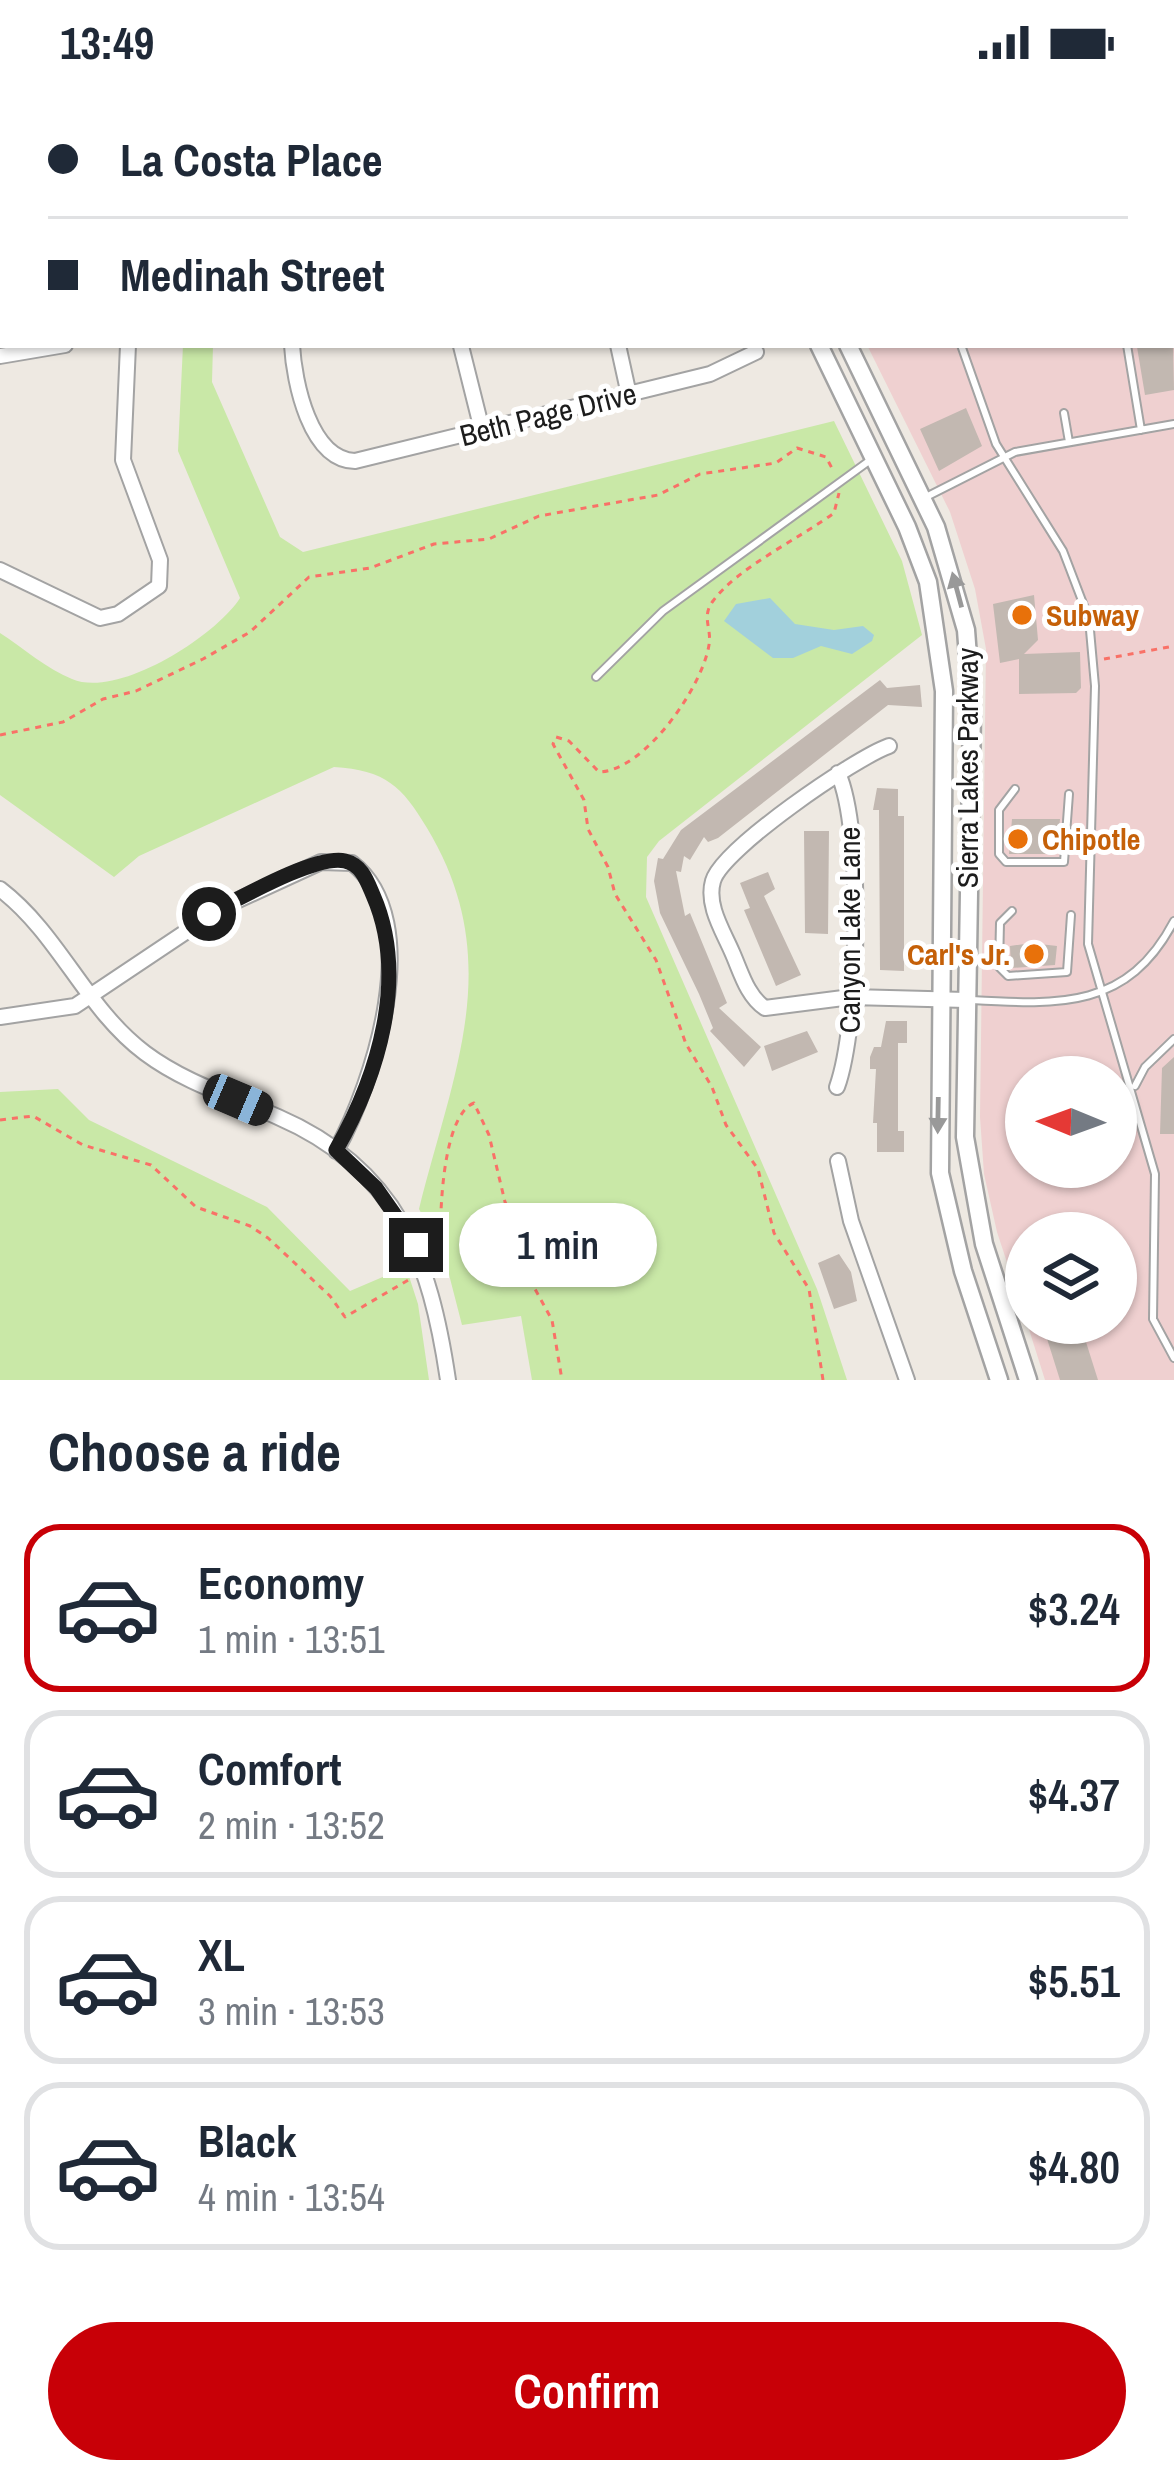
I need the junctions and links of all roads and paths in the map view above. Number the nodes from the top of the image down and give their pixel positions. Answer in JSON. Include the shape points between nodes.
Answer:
{"nodes":[{"id":1,"x":47,"y":348,"type":"edge"},
{"id":2,"x":128,"y":348,"type":"edge"},
{"id":3,"x":293,"y":348,"type":"edge"},
{"id":4,"x":462,"y":348,"type":"edge"},
{"id":5,"x":619,"y":348,"type":"edge"},
{"id":6,"x":820,"y":348,"type":"edge"},
{"id":7,"x":849,"y":348,"type":"edge"},
{"id":8,"x":963,"y":348,"type":"edge"},
{"id":9,"x":1128,"y":348,"type":"edge"},
{"id":10,"x":756,"y":352,"type":"dead end"},
{"id":11,"x":0,"y":356,"type":"edge"},
{"id":12,"x":629,"y":394,"type":"junction"},
{"id":13,"x":1064,"y":413,"type":"dead end"},
{"id":14,"x":1174,"y":424,"type":"edge"},
{"id":15,"x":482,"y":430,"type":"junction"},
{"id":16,"x":1142,"y":430,"type":"junction"},
{"id":17,"x":1069,"y":442,"type":"junction"},
{"id":18,"x":1003,"y":457,"type":"junction"},
{"id":19,"x":872,"y":459,"type":"junction"},
{"id":20,"x":837,"y":484,"type":"junction"},
{"id":21,"x":922,"y":498,"type":"junction"},
{"id":22,"x":0,"y":570,"type":"edge"},
{"id":23,"x":1174,"y":646,"type":"edge"},
{"id":24,"x":1103,"y":659,"type":"dead end"},
{"id":25,"x":596,"y":677,"type":"dead end"},
{"id":26,"x":0,"y":735,"type":"edge"},
{"id":27,"x":889,"y":746,"type":"dead end"},
{"id":28,"x":838,"y":773,"type":"junction"},
{"id":29,"x":1015,"y":789,"type":"dead end"},
{"id":30,"x":1070,"y":794,"type":"dead end"},
{"id":31,"x":0,"y":889,"type":"edge"},
{"id":32,"x":1012,"y":911,"type":"dead end"},
{"id":33,"x":1070,"y":915,"type":"dead end"},
{"id":34,"x":1174,"y":921,"type":"edge"},
{"id":35,"x":1102,"y":991,"type":"junction"},
{"id":36,"x":91,"y":997,"type":"junction"},
{"id":37,"x":851,"y":998,"type":"junction"},
{"id":38,"x":939,"y":998,"type":"junction"},
{"id":39,"x":967,"y":1000,"type":"junction"},
{"id":40,"x":0,"y":1016,"type":"edge"},
{"id":41,"x":1174,"y":1039,"type":"edge"},
{"id":42,"x":1122,"y":1056,"type":"edge"},
{"id":43,"x":1137,"y":1083,"type":"edge"},
{"id":44,"x":837,"y":1087,"type":"dead end"},
{"id":45,"x":1137,"y":1106,"type":"edge"},
{"id":46,"x":0,"y":1120,"type":"edge"},
{"id":47,"x":336,"y":1150,"type":"junction"},
{"id":48,"x":838,"y":1160,"type":"dead end"},
{"id":49,"x":441,"y":1256,"type":"dead end"},
{"id":50,"x":411,"y":1277,"type":"dead end"},
{"id":51,"x":1174,"y":1358,"type":"edge"},
{"id":52,"x":448,"y":1380,"type":"edge"},
{"id":53,"x":562,"y":1380,"type":"edge"},
{"id":54,"x":823,"y":1380,"type":"edge"},
{"id":55,"x":907,"y":1380,"type":"edge"},
{"id":56,"x":999,"y":1380,"type":"edge"},
{"id":57,"x":1028,"y":1380,"type":"edge"}],
"edges":[{"from":1,"to":11,"type":"street"},
{"from":2,"to":22,"type":"street","via":[[123,460],[162,580],[151,596],[100,618]]},
{"from":3,"to":15,"type":"street","name":"Beth Page Drive","via":[[318,436],[336,458],[367,459]]},
{"from":4,"to":15,"type":"street"},
{"from":5,"to":12,"type":"street"},
{"from":6,"to":19,"type":"street","name":"Sierra Lakes Parkway"},
{"from":7,"to":21,"type":"street","name":"Sierra Lakes Parkway"},
{"from":8,"to":18,"type":"lane"},
{"from":9,"to":16,"type":"lane"},
{"from":10,"to":12,"type":"street","name":"Beth Page Drive","via":[[726,369]]},
{"from":12,"to":15,"type":"street","name":"Beth Page Drive"},
{"from":13,"to":17,"type":"lane"},
{"from":14,"to":16,"type":"lane"},
{"from":16,"to":17,"type":"lane"},
{"from":17,"to":18,"type":"lane"},
{"from":18,"to":21,"type":"lane"},
{"from":18,"to":35,"type":"lane","via":[[1063,551],[1089,619],[1095,686],[1088,937]]},
{"from":19,"to":20,"type":"lane"},
{"from":19,"to":38,"type":"street","name":"Sierra Lakes Parkway","via":[[907,527],[940,637]]},
{"from":20,"to":25,"type":"lane","via":[[664,611]]},
{"from":20,"to":26,"type":"path","via":[[826,457],[796,448],[776,463],[700,474],[658,495],[539,516],[489,539],[434,544],[370,568],[309,577],[216,652],[63,722]]},
{"from":20,"to":54,"type":"path","via":[[834,513],[716,596],[705,619],[709,648],[652,745],[623,769],[599,772],[569,741],[556,737],[553,744],[584,800],[615,894],[656,960],[686,1044],[758,1169],[774,1233],[809,1289]]},
{"from":39,"to":21,"type":"street","name":"Sierra Lakes Parkway","one_way":true,"via":[[966,630],[946,551]]},
{"from":23,"to":24,"type":"path"},
{"from":27,"to":28,"type":"street"},
{"from":28,"to":37,"type":"street","name":"Canyon Lake Lane","via":[[853,830]]},
{"from":28,"to":37,"type":"street","via":[[729,857],[712,883],[715,913],[764,1008]]},
{"from":29,"to":30,"type":"lane","via":[[999,810],[1006,862],[1064,862]]},
{"from":31,"to":36,"type":"street","via":[[43,927]]},
{"from":32,"to":33,"type":"lane","via":[[998,929],[999,967],[1008,976],[1065,975]]},
{"from":34,"to":35,"type":"lane","via":[[1142,969]]},
{"from":35,"to":39,"type":"lane","via":[[1065,1002]]},
{"from":35,"to":42,"type":"lane"},
{"from":36,"to":40,"type":"street"},
{"from":36,"to":47,"type":"street","via":[[160,1064]]},
{"from":36,"to":47,"type":"street","via":[[209,914],[321,862],[345,861],[364,874],[379,908],[390,980],[366,1087]]},
{"from":37,"to":38,"type":"street"},
{"from":37,"to":44,"type":"street","name":"Canyon Lake Lane"},
{"from":38,"to":39,"type":"street"},
{"from":38,"to":56,"type":"street","name":"Sierra Lakes Parkway","one_way":true,"via":[[940,1173]]},
{"from":39,"to":57,"type":"street","name":"Sierra Lakes Parkway","via":[[963,1111],[971,1191]]},
{"from":41,"to":43,"type":"lane"},
{"from":45,"to":51,"type":"lane","via":[[1155,1174],[1153,1319]]},
{"from":46,"to":50,"type":"path","via":[[33,1116],[82,1145],[151,1165],[196,1207],[268,1238],[345,1317]]},
{"from":47,"to":52,"type":"street","via":[[376,1188],[416,1245],[437,1305]]},
{"from":48,"to":55,"type":"street"},
{"from":49,"to":53,"type":"path","via":[[454,1126],[475,1103],[524,1240],[529,1278],[552,1320]]}]}
